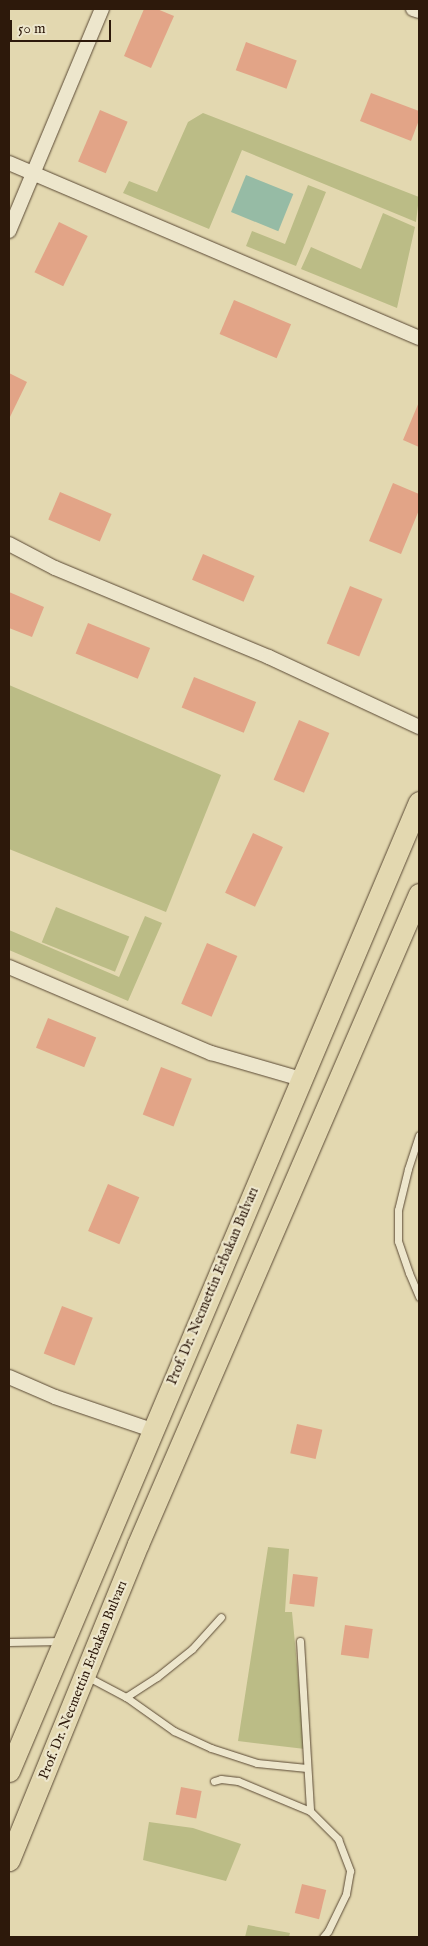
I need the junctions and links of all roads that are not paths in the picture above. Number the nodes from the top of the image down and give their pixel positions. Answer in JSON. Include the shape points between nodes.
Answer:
{"nodes":[{"id":1,"x":102,"y":9,"type":"edge"},
{"id":2,"x":413,"y":9,"type":"edge"},
{"id":3,"x":419,"y":11,"type":"edge"},
{"id":4,"x":9,"y":163,"type":"edge"},
{"id":5,"x":33,"y":173,"type":"junction"},
{"id":6,"x":9,"y":230,"type":"edge"},
{"id":7,"x":419,"y":338,"type":"edge"},
{"id":8,"x":9,"y":544,"type":"edge"},
{"id":9,"x":419,"y":727,"type":"edge"},
{"id":10,"x":419,"y":802,"type":"edge"},
{"id":11,"x":419,"y":894,"type":"edge"},
{"id":12,"x":9,"y":968,"type":"edge"},
{"id":13,"x":301,"y":1079,"type":"junction"},
{"id":14,"x":419,"y":1135,"type":"edge"},
{"id":15,"x":419,"y":1297,"type":"edge"},
{"id":16,"x":9,"y":1377,"type":"edge"},
{"id":17,"x":152,"y":1430,"type":"junction"},
{"id":18,"x":221,"y":1618,"type":"dead end"},
{"id":19,"x":64,"y":1641,"type":"junction"},
{"id":20,"x":300,"y":1641,"type":"dead end"},
{"id":21,"x":9,"y":1642,"type":"edge"},
{"id":22,"x":85,"y":1675,"type":"junction"},
{"id":23,"x":126,"y":1697,"type":"junction"},
{"id":24,"x":307,"y":1768,"type":"junction"},
{"id":25,"x":9,"y":1771,"type":"edge"},
{"id":26,"x":214,"y":1781,"type":"dead end"},
{"id":27,"x":310,"y":1811,"type":"junction"},
{"id":28,"x":9,"y":1860,"type":"edge"},
{"id":29,"x":323,"y":1937,"type":"edge"}],
"edges":[{"from":1,"to":5,"type":"street"},
{"from":2,"to":3,"type":"street"},
{"from":4,"to":5,"type":"street"},
{"from":5,"to":6,"type":"street"},
{"from":5,"to":7,"type":"street"},
{"from":8,"to":9,"type":"street","via":[[55,568],[269,657]]},
{"from":10,"to":13,"type":"main road","name":"Prof. Dr. Necmettin Erbakan Bulvarı"},
{"from":11,"to":22,"type":"main road","name":"Prof. Dr. Necmettin Erbakan Bulvarı","via":[[138,1544]]},
{"from":12,"to":13,"type":"street","via":[[211,1053]]},
{"from":13,"to":17,"type":"main road","name":"Prof. Dr. Necmettin Erbakan Bulvarı"},
{"from":14,"to":15,"type":"lane","via":[[398,1210],[398,1241]]},
{"from":16,"to":17,"type":"street"},
{"from":17,"to":19,"type":"main road","name":"Prof. Dr. Necmettin Erbakan Bulvarı"},
{"from":18,"to":23,"type":"lane","via":[[192,1649],[157,1678]]},
{"from":19,"to":21,"type":"lane"},
{"from":19,"to":25,"type":"main road","name":"Prof. Dr. Necmettin Erbakan Bulvarı"},
{"from":20,"to":24,"type":"lane"},
{"from":22,"to":23,"type":"lane"},
{"from":22,"to":28,"type":"main road","name":"Prof. Dr. Necmettin Erbakan Bulvarı"},
{"from":23,"to":24,"type":"lane","via":[[174,1730],[211,1748],[257,1763]]},
{"from":24,"to":27,"type":"lane"},
{"from":26,"to":27,"type":"lane","via":[[238,1781]]},
{"from":27,"to":29,"type":"lane","via":[[338,1839],[350,1871],[346,1894]]}]}
